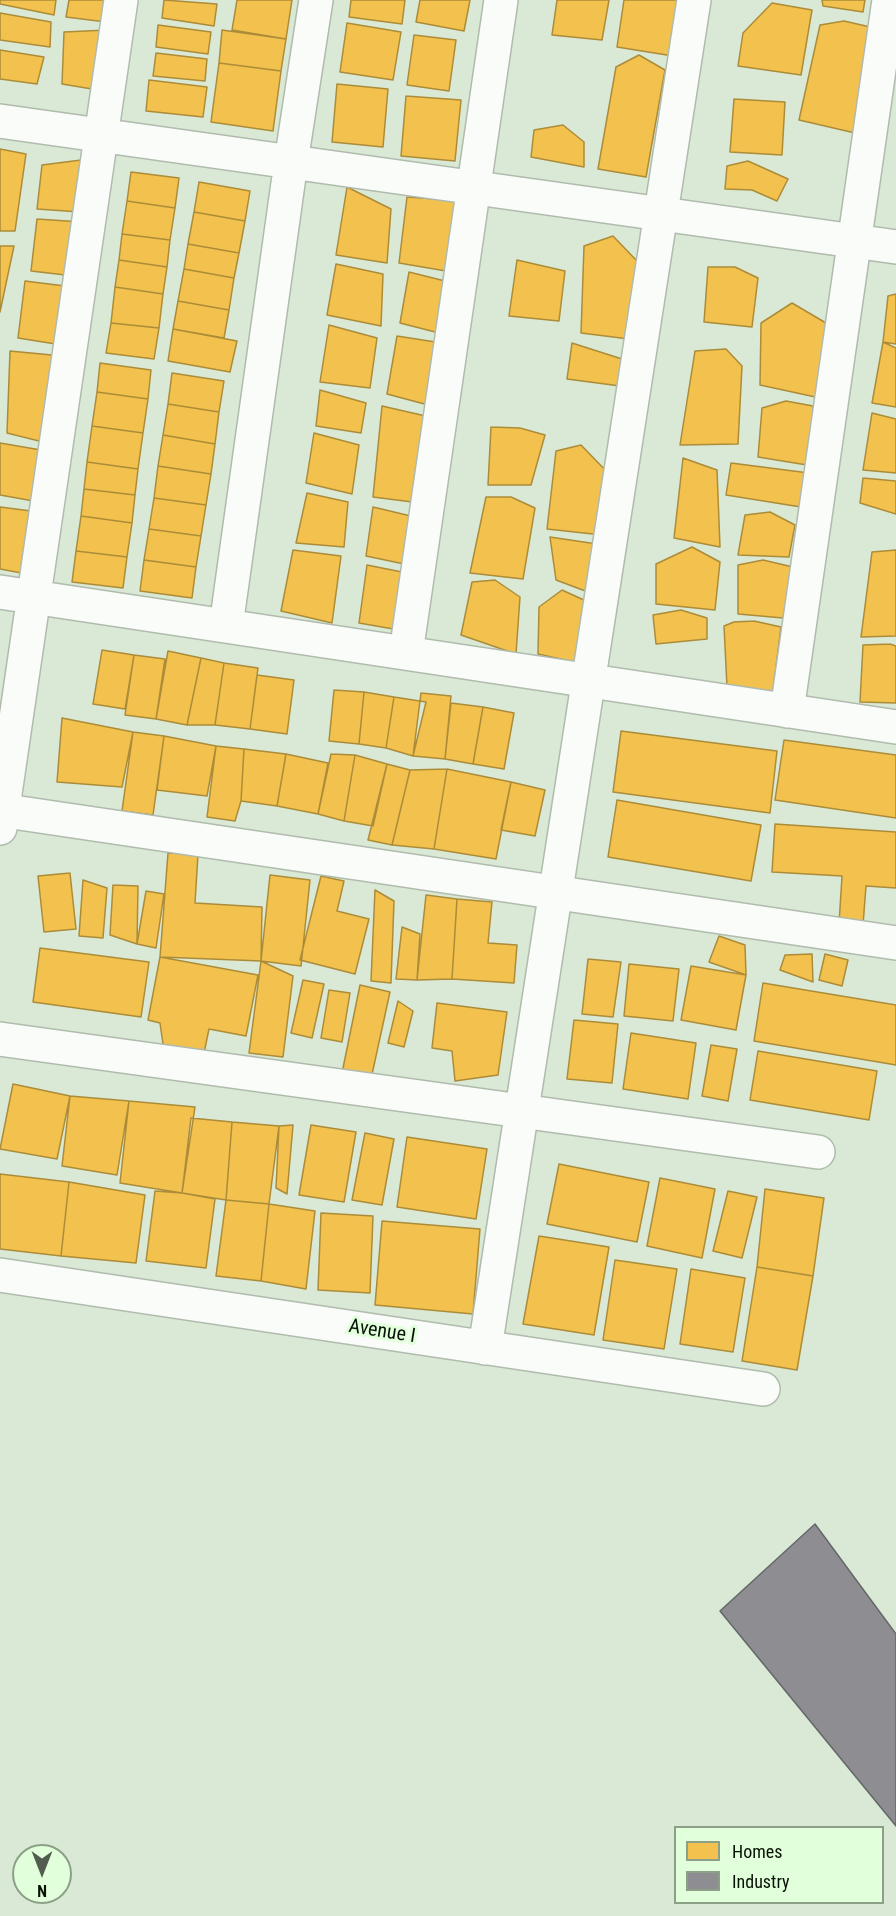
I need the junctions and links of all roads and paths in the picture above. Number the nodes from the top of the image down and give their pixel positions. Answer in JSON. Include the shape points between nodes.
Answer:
{"nodes":[{"id":1,"x":121,"y":0,"type":"edge"},
{"id":2,"x":316,"y":0,"type":"edge"},
{"id":3,"x":501,"y":0,"type":"edge"},
{"id":4,"x":694,"y":0,"type":"edge"},
{"id":5,"x":889,"y":0,"type":"edge"},
{"id":6,"x":0,"y":121,"type":"edge"},
{"id":7,"x":101,"y":135,"type":"junction"},
{"id":8,"x":291,"y":162,"type":"junction"},
{"id":9,"x":473,"y":188,"type":"junction"},
{"id":10,"x":660,"y":214,"type":"junction"},
{"id":11,"x":855,"y":241,"type":"junction"},
{"id":12,"x":896,"y":246,"type":"edge"},
{"id":13,"x":0,"y":592,"type":"edge"},
{"id":14,"x":34,"y":597,"type":"junction"},
{"id":15,"x":226,"y":626,"type":"junction"},
{"id":16,"x":406,"y":653,"type":"junction"},
{"id":17,"x":589,"y":680,"type":"junction"},
{"id":18,"x":787,"y":711,"type":"junction"},
{"id":19,"x":896,"y":727,"type":"edge"},
{"id":20,"x":1,"y":816,"type":"edge"},
{"id":21,"x":555,"y":893,"type":"junction"},
{"id":22,"x":896,"y":943,"type":"edge"},
{"id":23,"x":0,"y":1039,"type":"edge"},
{"id":24,"x":522,"y":1111,"type":"junction"},
{"id":25,"x":818,"y":1152,"type":"dead end"},
{"id":26,"x":0,"y":1275,"type":"edge"},
{"id":27,"x":485,"y":1348,"type":"junction"},
{"id":28,"x":763,"y":1389,"type":"dead end"}],
"edges":[{"from":1,"to":7,"type":"street"},
{"from":2,"to":8,"type":"street"},
{"from":3,"to":9,"type":"street"},
{"from":4,"to":10,"type":"street"},
{"from":5,"to":11,"type":"street"},
{"from":6,"to":7,"type":"street"},
{"from":7,"to":8,"type":"street"},
{"from":7,"to":14,"type":"street"},
{"from":8,"to":9,"type":"street"},
{"from":8,"to":15,"type":"street"},
{"from":9,"to":10,"type":"street"},
{"from":9,"to":16,"type":"street"},
{"from":10,"to":11,"type":"street"},
{"from":10,"to":17,"type":"street"},
{"from":11,"to":12,"type":"street"},
{"from":11,"to":18,"type":"street"},
{"from":13,"to":14,"type":"street"},
{"from":14,"to":15,"type":"street"},
{"from":14,"to":20,"type":"street"},
{"from":15,"to":16,"type":"street"},
{"from":16,"to":17,"type":"street"},
{"from":17,"to":18,"type":"street"},
{"from":17,"to":21,"type":"street"},
{"from":18,"to":19,"type":"street"},
{"from":20,"to":21,"type":"street"},
{"from":21,"to":22,"type":"street"},
{"from":21,"to":24,"type":"street"},
{"from":23,"to":24,"type":"street"},
{"from":24,"to":25,"type":"street"},
{"from":24,"to":27,"type":"street"},
{"from":26,"to":27,"type":"street","name":"Avenue I"},
{"from":27,"to":28,"type":"street","name":"Avenue I"}]}
